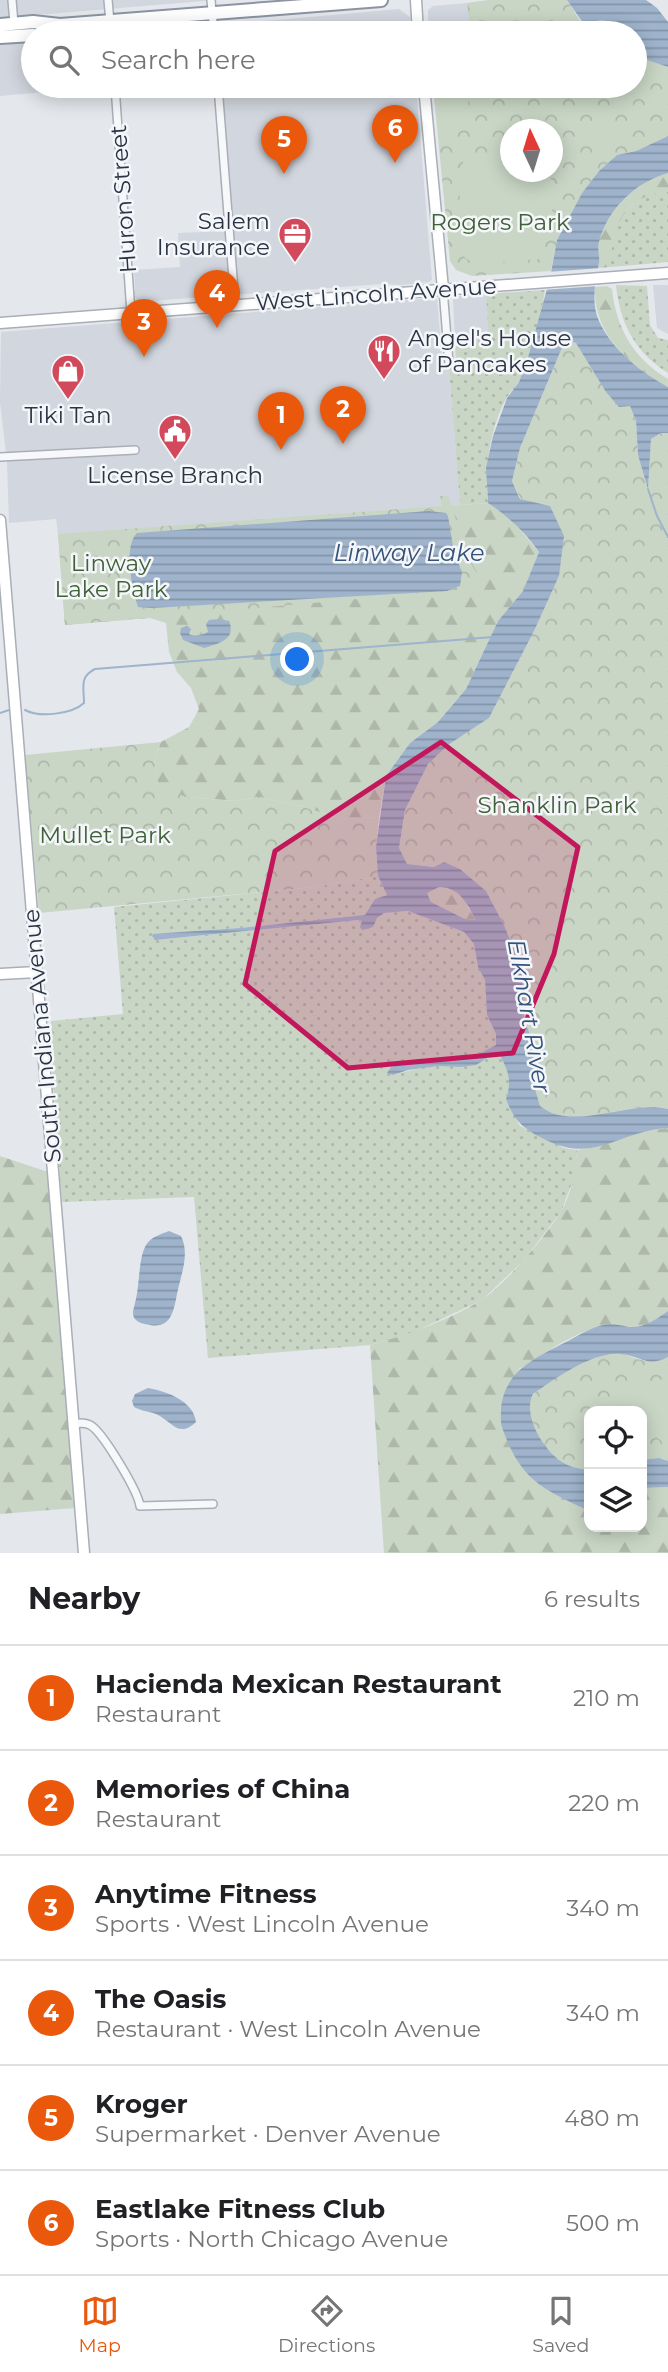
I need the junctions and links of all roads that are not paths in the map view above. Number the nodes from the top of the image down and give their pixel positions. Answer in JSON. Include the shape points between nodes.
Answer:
{"nodes":[{"id":1,"x":12,"y":0,"type":"edge"},
{"id":2,"x":108,"y":0,"type":"edge"},
{"id":3,"x":381,"y":0,"type":"edge"},
{"id":4,"x":416,"y":0,"type":"edge"},
{"id":5,"x":314,"y":3,"type":"edge"},
{"id":6,"x":212,"y":7,"type":"edge"},
{"id":7,"x":110,"y":21,"type":"edge"},
{"id":8,"x":141,"y":21,"type":"edge"},
{"id":9,"x":417,"y":21,"type":"edge"},
{"id":10,"x":14,"y":23,"type":"junction"},
{"id":11,"x":21,"y":23,"type":"edge"},
{"id":12,"x":0,"y":24,"type":"edge"},
{"id":13,"x":21,"y":35,"type":"edge"},
{"id":14,"x":0,"y":37,"type":"edge"},
{"id":15,"x":116,"y":98,"type":"edge"},
{"id":16,"x":219,"y":98,"type":"edge"},
{"id":17,"x":425,"y":98,"type":"edge"},
{"id":18,"x":668,"y":273,"type":"edge"},
{"id":19,"x":443,"y":289,"type":"junction"},
{"id":20,"x":235,"y":304,"type":"junction"},
{"id":21,"x":131,"y":313,"type":"junction"},
{"id":22,"x":0,"y":323,"type":"edge"},
{"id":23,"x":449,"y":363,"type":"dead end"},
{"id":24,"x":135,"y":450,"type":"dead end"},
{"id":25,"x":0,"y":457,"type":"edge"},
{"id":26,"x":0,"y":520,"type":"edge"},
{"id":27,"x":37,"y":972,"type":"junction"},
{"id":28,"x":0,"y":974,"type":"edge"},
{"id":29,"x":73,"y":1424,"type":"junction"},
{"id":30,"x":213,"y":1504,"type":"dead end"},
{"id":31,"x":84,"y":1553,"type":"edge"}],
"edges":[{"from":1,"to":10,"type":"street"},
{"from":2,"to":7,"type":"street"},
{"from":3,"to":5,"type":"highway"},
{"from":4,"to":9,"type":"street"},
{"from":5,"to":6,"type":"highway"},
{"from":6,"to":8,"type":"highway"},
{"from":10,"to":11,"type":"highway"},
{"from":10,"to":12,"type":"highway"},
{"from":13,"to":14,"type":"highway"},
{"from":15,"to":21,"type":"street","name":"Huron Street"},
{"from":16,"to":20,"type":"street"},
{"from":17,"to":19,"type":"street"},
{"from":18,"to":19,"type":"street","name":"West Lincoln Avenue"},
{"from":19,"to":20,"type":"street","name":"West Lincoln Avenue"},
{"from":19,"to":23,"type":"street"},
{"from":20,"to":21,"type":"street","name":"West Lincoln Avenue"},
{"from":21,"to":22,"type":"street","name":"West Lincoln Avenue"},
{"from":24,"to":25,"type":"street"},
{"from":26,"to":27,"type":"street","name":"South Indiana Avenue"},
{"from":27,"to":28,"type":"street"},
{"from":27,"to":29,"type":"street","name":"South Indiana Avenue"},
{"from":29,"to":30,"type":"street","via":[[84,1423],[98,1432],[136,1489],[141,1506]]},
{"from":29,"to":31,"type":"street","name":"South Indiana Avenue"}]}
